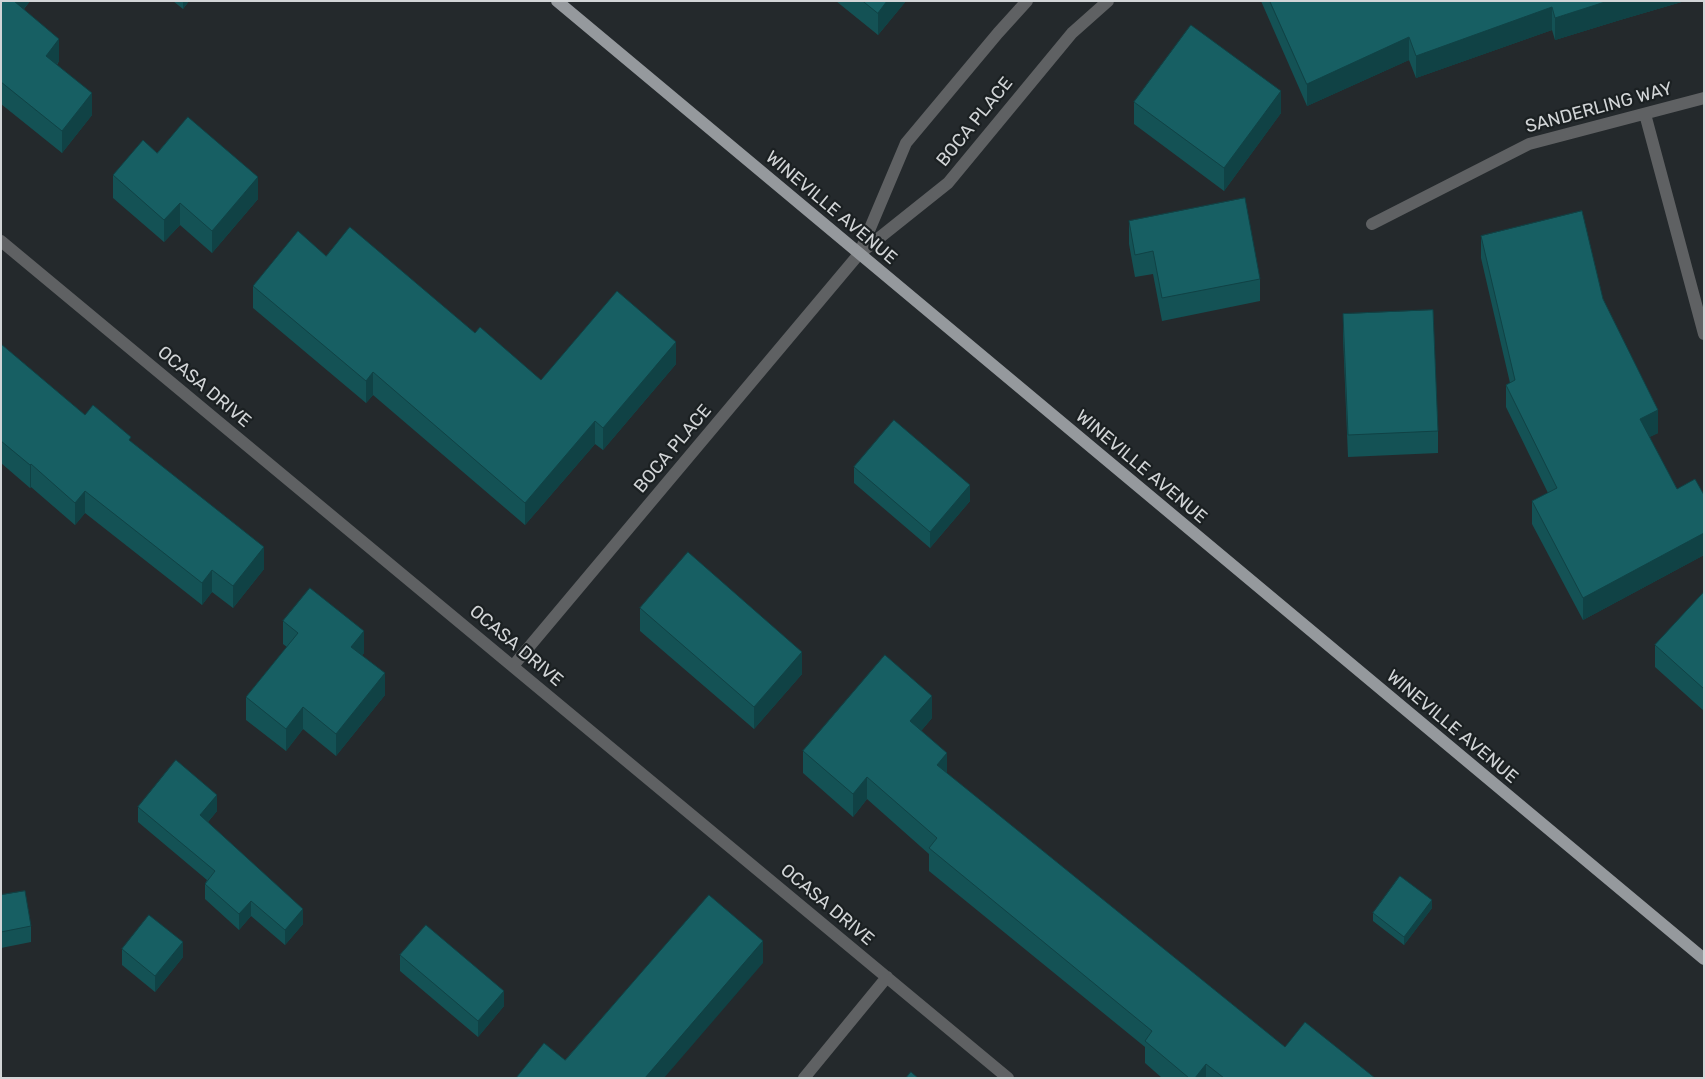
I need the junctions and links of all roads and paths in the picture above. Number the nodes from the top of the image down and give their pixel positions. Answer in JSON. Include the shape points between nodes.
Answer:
{"nodes":[{"id":1,"x":557,"y":1,"type":"edge"},
{"id":2,"x":1027,"y":1,"type":"edge"},
{"id":3,"x":1108,"y":1,"type":"edge"},
{"id":4,"x":1704,"y":98,"type":"edge"},
{"id":5,"x":1645,"y":114,"type":"junction"},
{"id":6,"x":1372,"y":224,"type":"dead end"},
{"id":7,"x":1,"y":241,"type":"edge"},
{"id":8,"x":859,"y":254,"type":"junction"},
{"id":9,"x":1704,"y":334,"type":"edge"},
{"id":10,"x":513,"y":666,"type":"junction"},
{"id":11,"x":1704,"y":960,"type":"edge"},
{"id":12,"x":887,"y":978,"type":"junction"},
{"id":13,"x":804,"y":1078,"type":"edge"},
{"id":14,"x":1008,"y":1078,"type":"edge"}],
"edges":[{"from":1,"to":8,"type":"main road","name":"WINEVILLE AVENUE"},
{"from":2,"to":8,"type":"street","name":"BOCA PLACE","via":[[906,143]]},
{"from":3,"to":8,"type":"street","name":"BOCA PLACE","via":[[1072,33],[948,183]]},
{"from":4,"to":5,"type":"street","name":"SANDERLING WAY"},
{"from":5,"to":6,"type":"street","name":"SANDERLING WAY","via":[[1529,144]]},
{"from":5,"to":9,"type":"street"},
{"from":7,"to":10,"type":"street","name":"OCASA DRIVE"},
{"from":8,"to":10,"type":"street","name":"BOCA PLACE"},
{"from":8,"to":11,"type":"main road","name":"WINEVILLE AVENUE"},
{"from":10,"to":12,"type":"street","name":"OCASA DRIVE"},
{"from":12,"to":13,"type":"street"},
{"from":12,"to":14,"type":"street","name":"OCASA DRIVE"}]}
